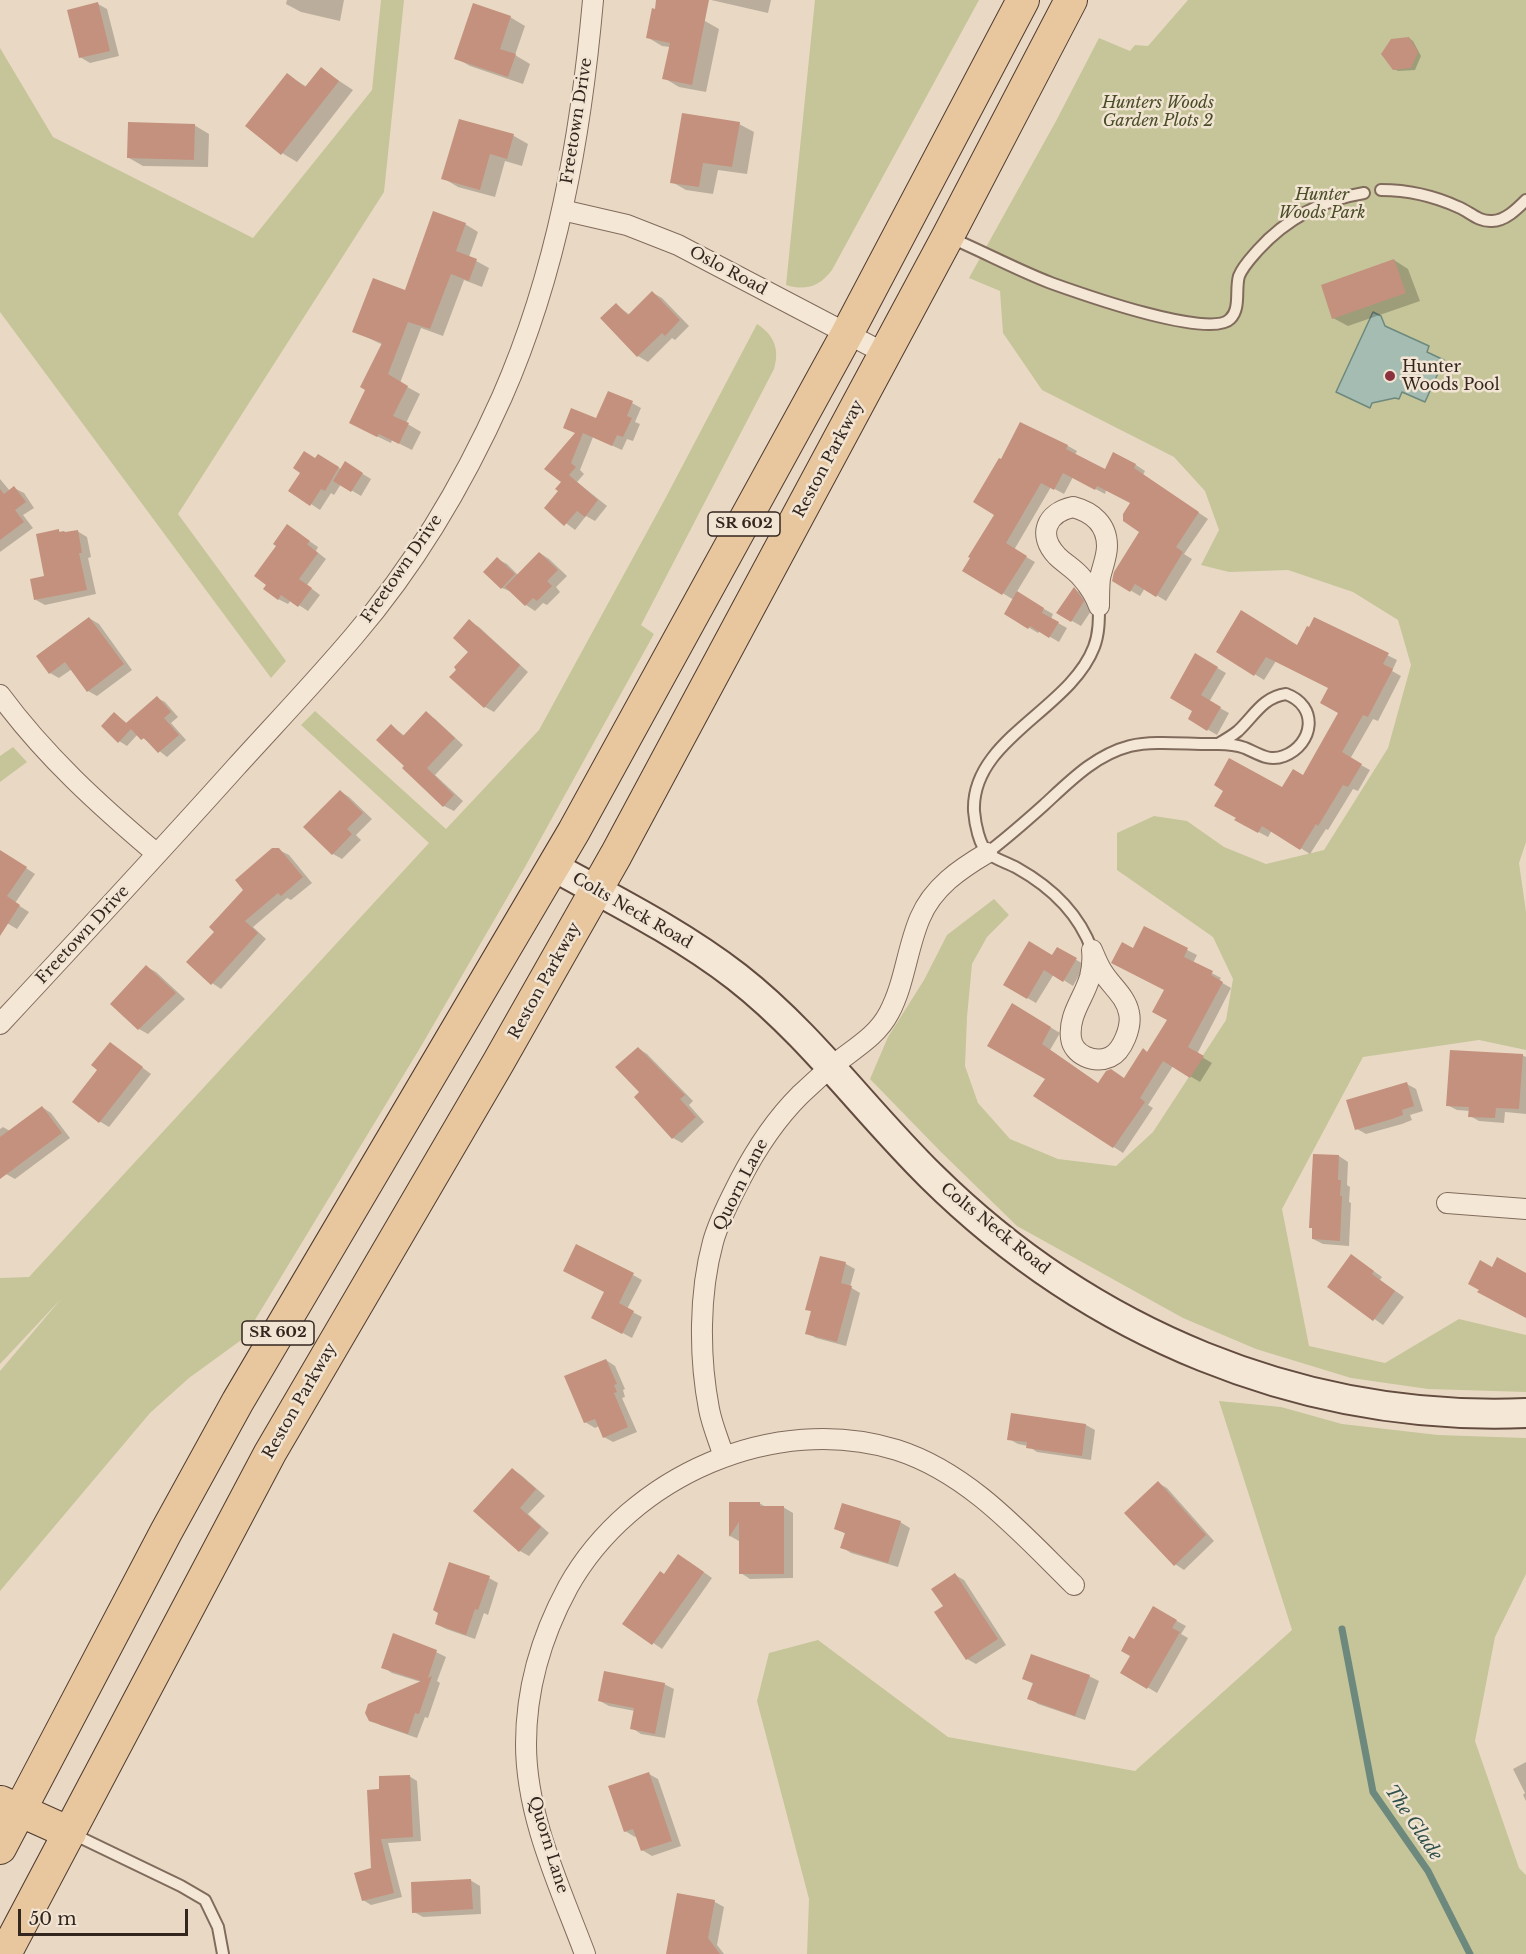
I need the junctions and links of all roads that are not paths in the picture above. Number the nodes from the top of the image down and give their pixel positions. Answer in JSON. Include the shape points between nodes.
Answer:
{"nodes":[{"id":1,"x":593,"y":0,"type":"edge"},
{"id":2,"x":1023,"y":0,"type":"edge"},
{"id":3,"x":1071,"y":0,"type":"edge"},
{"id":4,"x":1382,"y":190,"type":"dead end"},
{"id":5,"x":1364,"y":193,"type":"dead end"},
{"id":6,"x":1526,"y":200,"type":"edge"},
{"id":7,"x":562,"y":210,"type":"junction"},
{"id":8,"x":948,"y":236,"type":"junction"},
{"id":9,"x":847,"y":334,"type":"junction"},
{"id":10,"x":886,"y":354,"type":"junction"},
{"id":11,"x":1099,"y":606,"type":"junction"},
{"id":12,"x":0,"y":695,"type":"edge"},
{"id":13,"x":1218,"y":744,"type":"junction"},
{"id":14,"x":987,"y":853,"type":"junction"},
{"id":15,"x":157,"y":854,"type":"junction"},
{"id":16,"x":554,"y":867,"type":"junction"},
{"id":17,"x":596,"y":890,"type":"junction"},
{"id":18,"x":1092,"y":950,"type":"junction"},
{"id":19,"x":0,"y":1024,"type":"edge"},
{"id":20,"x":831,"y":1067,"type":"junction"},
{"id":21,"x":1447,"y":1203,"type":"dead end"},
{"id":22,"x":1526,"y":1209,"type":"edge"},
{"id":23,"x":1526,"y":1413,"type":"edge"},
{"id":24,"x":724,"y":1457,"type":"junction"},
{"id":25,"x":1074,"y":1585,"type":"dead end"},
{"id":26,"x":10,"y":1806,"type":"edge"},
{"id":27,"x":70,"y":1833,"type":"junction"},
{"id":28,"x":0,"y":1848,"type":"edge"},
{"id":29,"x":5,"y":1954,"type":"edge"},
{"id":30,"x":223,"y":1954,"type":"edge"},
{"id":31,"x":585,"y":1954,"type":"edge"}],
"edges":[{"from":1,"to":7,"type":"street","name":"Freetown Drive","via":[[576,143]]},
{"from":2,"to":9,"type":"main road","number":"SR 602"},
{"from":3,"to":8,"type":"main road","name":"Reston Parkway","number":"SR 602"},
{"from":4,"to":6,"type":"lane","via":[[1438,199],[1492,222],[1506,217]]},
{"from":5,"to":8,"type":"lane","via":[[1316,206],[1270,237],[1240,272],[1236,311],[1230,320],[1219,325],[1190,324],[1155,316],[1061,286]]},
{"from":7,"to":9,"type":"street","name":"Oslo Road","via":[[627,225],[678,244]]},
{"from":7,"to":15,"type":"street","name":"Freetown Drive","via":[[546,274],[513,369],[478,447],[438,519],[356,634]]},
{"from":8,"to":10,"type":"main road","name":"Reston Parkway","number":"SR 602"},
{"from":9,"to":10,"type":"street","name":"Oslo Road"},
{"from":9,"to":16,"type":"main road","number":"SR 602"},
{"from":10,"to":17,"type":"main road","name":"Reston Parkway","number":"SR 602"},
{"from":11,"to":11,"type":"street","via":[[1106,533],[1098,519],[1086,510],[1061,510],[1049,523],[1048,542],[1093,591]]},
{"from":11,"to":14,"type":"lane","via":[[1095,646],[1086,664],[1069,687],[996,752],[983,771],[974,811]]},
{"from":12,"to":15,"type":"street","via":[[58,765]]},
{"from":13,"to":13,"type":"lane","via":[[1236,734],[1274,696],[1286,694],[1296,698],[1308,715],[1309,726],[1295,750],[1275,759],[1243,747]]},
{"from":13,"to":14,"type":"lane","via":[[1155,743],[1109,754],[1087,766]]},
{"from":14,"to":18,"type":"lane","via":[[1047,888],[1074,914]]},
{"from":14,"to":20,"type":"street","name":"Quorn Lane","via":[[951,877],[933,896],[920,918],[890,1013],[875,1034]]},
{"from":15,"to":19,"type":"street","name":"Freetown Drive"},
{"from":16,"to":17,"type":"street","name":"Colts Neck Road"},
{"from":16,"to":26,"type":"main road","number":"SR 602","via":[[238,1401]]},
{"from":17,"to":20,"type":"street","name":"Colts Neck Road","via":[[657,924],[738,978]]},
{"from":17,"to":27,"type":"main road","name":"Reston Parkway","number":"SR 602","via":[[270,1453]]},
{"from":18,"to":18,"type":"street","via":[[1130,1014],[1122,1044],[1112,1056],[1101,1059],[1086,1058],[1076,1052],[1071,1041],[1070,1027],[1090,978]]},
{"from":20,"to":23,"type":"street","name":"Colts Neck Road","via":[[884,1129],[991,1228],[1093,1302],[1155,1336],[1227,1367],[1344,1400],[1405,1410],[1485,1415]]},
{"from":20,"to":24,"type":"street","name":"Quorn Lane","via":[[769,1132],[722,1214],[712,1243],[702,1329],[704,1378]]},
{"from":21,"to":22,"type":"street"},
{"from":24,"to":25,"type":"street","name":"Quorn Lane","via":[[782,1442],[820,1439],[897,1450],[960,1482],[993,1507]]},
{"from":24,"to":31,"type":"street","name":"Quorn Lane","via":[[688,1473],[647,1499],[598,1545],[569,1585],[537,1662],[526,1744],[530,1786],[539,1827]]},
{"from":26,"to":27,"type":"main road"},
{"from":26,"to":28,"type":"main road","number":"SR 602"},
{"from":27,"to":29,"type":"main road","name":"Reston Parkway","number":"SR 602"},
{"from":27,"to":30,"type":"lane","via":[[205,1900],[218,1927]]}]}
